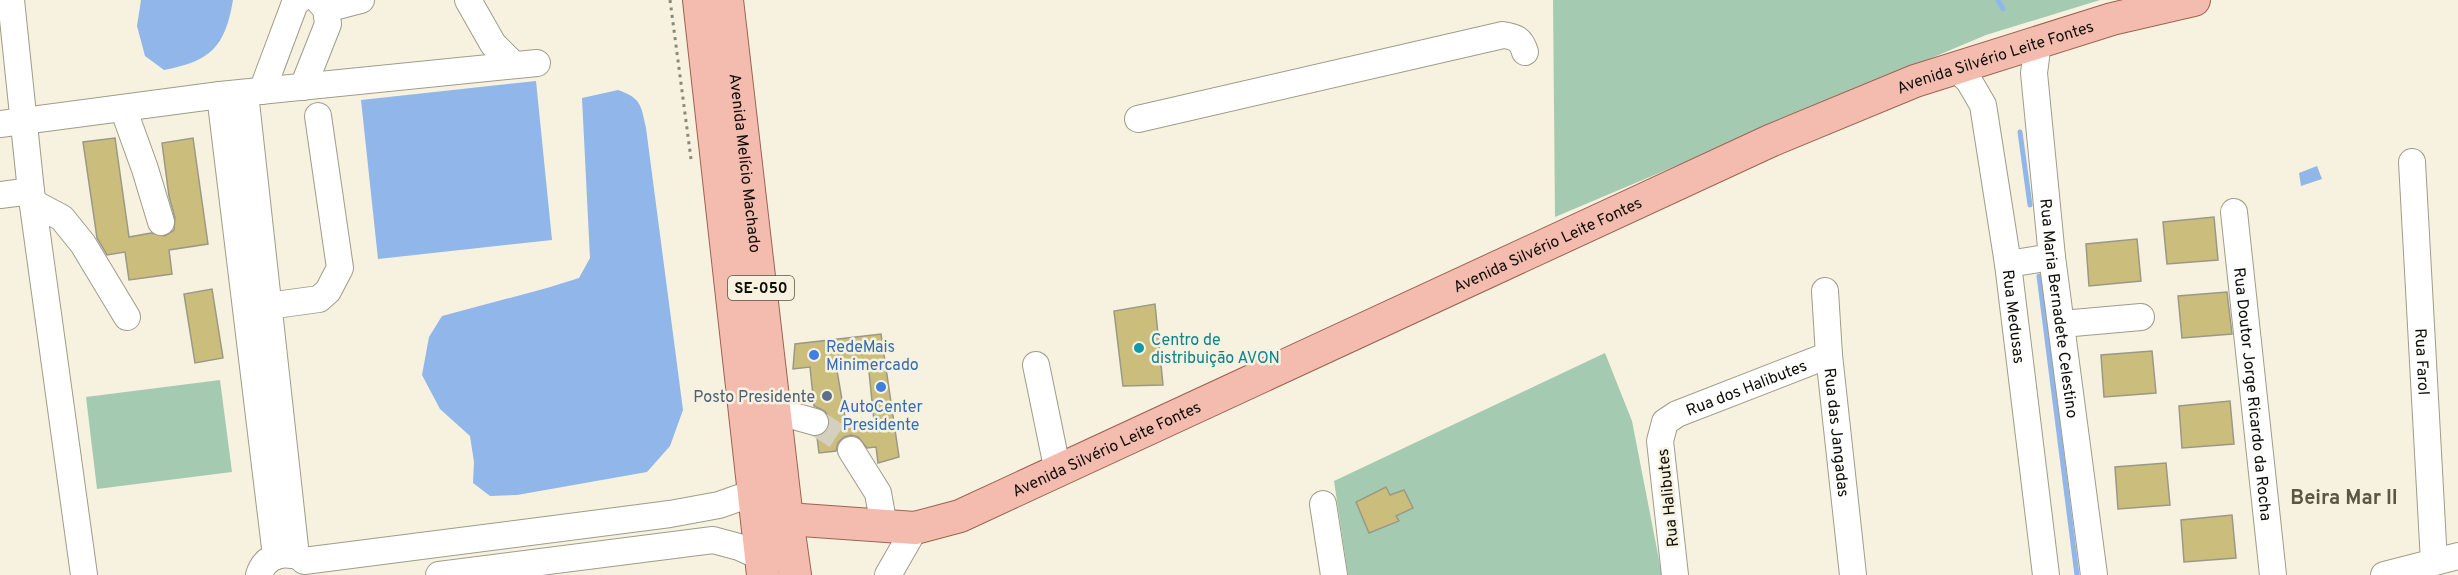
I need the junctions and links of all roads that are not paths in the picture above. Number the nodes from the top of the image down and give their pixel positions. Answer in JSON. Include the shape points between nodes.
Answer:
{"nodes":[{"id":1,"x":11,"y":0,"type":"edge"},
{"id":2,"x":299,"y":0,"type":"edge"},
{"id":3,"x":361,"y":0,"type":"edge"},
{"id":4,"x":468,"y":0,"type":"edge"},
{"id":5,"x":699,"y":0,"type":"edge"},
{"id":6,"x":727,"y":0,"type":"edge"},
{"id":7,"x":2194,"y":0,"type":"edge"},
{"id":8,"x":322,"y":5,"type":"edge"},
{"id":9,"x":2038,"y":42,"type":"junction"},
{"id":10,"x":1525,"y":52,"type":"dead end"},
{"id":11,"x":1956,"y":68,"type":"junction"},
{"id":12,"x":303,"y":87,"type":"junction"},
{"id":13,"x":253,"y":92,"type":"junction"},
{"id":14,"x":220,"y":95,"type":"junction"},
{"id":15,"x":123,"y":108,"type":"junction"},
{"id":16,"x":318,"y":116,"type":"dead end"},
{"id":17,"x":1138,"y":119,"type":"dead end"},
{"id":18,"x":11,"y":122,"type":"edge"},
{"id":19,"x":2412,"y":162,"type":"dead end"},
{"id":20,"x":0,"y":195,"type":"edge"},
{"id":21,"x":32,"y":196,"type":"junction"},
{"id":22,"x":2234,"y":212,"type":"dead end"},
{"id":23,"x":161,"y":222,"type":"dead end"},
{"id":24,"x":2052,"y":257,"type":"junction"},
{"id":25,"x":2008,"y":264,"type":"junction"},
{"id":26,"x":1826,"y":291,"type":"dead end"},
{"id":27,"x":127,"y":317,"type":"dead end"},
{"id":28,"x":262,"y":317,"type":"junction"},
{"id":29,"x":2141,"y":317,"type":"dead end"},
{"id":30,"x":2062,"y":324,"type":"junction"},
{"id":31,"x":1829,"y":355,"type":"junction"},
{"id":32,"x":1036,"y":365,"type":"dead end"},
{"id":33,"x":776,"y":411,"type":"junction"},
{"id":34,"x":815,"y":422,"type":"tunnel mouth"},
{"id":35,"x":1665,"y":422,"type":"joint"},
{"id":36,"x":851,"y":450,"type":"tunnel mouth"},
{"id":37,"x":1058,"y":472,"type":"junction"},
{"id":38,"x":753,"y":494,"type":"junction"},
{"id":39,"x":1323,"y":504,"type":"dead end"},
{"id":40,"x":787,"y":519,"type":"junction"},
{"id":41,"x":884,"y":526,"type":"junction"},
{"id":42,"x":915,"y":528,"type":"junction"},
{"id":43,"x":2446,"y":559,"type":"edge"},
{"id":44,"x":297,"y":562,"type":"edge"},
{"id":45,"x":762,"y":566,"type":"edge"},
{"id":46,"x":84,"y":575,"type":"edge"},
{"id":47,"x":259,"y":575,"type":"edge"},
{"id":48,"x":439,"y":575,"type":"edge"},
{"id":49,"x":795,"y":575,"type":"edge"},
{"id":50,"x":888,"y":575,"type":"edge"},
{"id":51,"x":1334,"y":575,"type":"edge"},
{"id":52,"x":1675,"y":575,"type":"edge"},
{"id":53,"x":1853,"y":575,"type":"edge"},
{"id":54,"x":2046,"y":575,"type":"edge"},
{"id":55,"x":2094,"y":575,"type":"edge"},
{"id":56,"x":2273,"y":575,"type":"edge"},
{"id":57,"x":2384,"y":575,"type":"edge"}],
"edges":[{"from":1,"to":18,"type":"street"},
{"from":2,"to":13,"type":"street"},
{"from":3,"to":8,"type":"street"},
{"from":4,"to":12,"type":"street","via":[[493,44],[525,64]]},
{"from":5,"to":38,"type":"main road","name":"Avenida Melício Machado","number":"SE-050"},
{"from":6,"to":33,"type":"main road","name":"Avenida Melício Machado","number":"SE-050"},
{"from":7,"to":9,"type":"main road","name":"Avenida Silvério Leite Fontes"},
{"from":8,"to":12,"type":"street","via":[[328,24]]},
{"from":9,"to":11,"type":"main road","name":"Avenida Silvério Leite Fontes"},
{"from":9,"to":24,"type":"street","name":"Rua Maria Bernadete Celestino","via":[[2034,74]]},
{"from":10,"to":17,"type":"street","via":[[1516,37],[1503,34]]},
{"from":11,"to":25,"type":"street","name":"Rua Medusas","via":[[1983,105]]},
{"from":11,"to":37,"type":"main road","name":"Avenida Silvério Leite Fontes","via":[[1770,141]]},
{"from":12,"to":13,"type":"street"},
{"from":13,"to":14,"type":"street"},
{"from":13,"to":28,"type":"street"},
{"from":14,"to":15,"type":"street"},
{"from":14,"to":28,"type":"street"},
{"from":15,"to":18,"type":"street"},
{"from":15,"to":23,"type":"street"},
{"from":16,"to":28,"type":"street","via":[[340,268],[319,299]]},
{"from":18,"to":21,"type":"street"},
{"from":19,"to":43,"type":"street","name":"Rua Farol"},
{"from":20,"to":21,"type":"street"},
{"from":21,"to":27,"type":"street","via":[[62,218],[83,244]]},
{"from":21,"to":46,"type":"street"},
{"from":22,"to":56,"type":"street","name":"Rua Doutor Jorge Ricardo da Rocha"},
{"from":24,"to":25,"type":"street"},
{"from":24,"to":30,"type":"street","name":"Rua Maria Bernadete Celestino"},
{"from":25,"to":54,"type":"street","name":"Rua Medusas"},
{"from":26,"to":31,"type":"street","name":"Rua das Jangadas"},
{"from":28,"to":44,"type":"street","via":[[272,432]]},
{"from":29,"to":30,"type":"street"},
{"from":30,"to":55,"type":"street","name":"Rua Maria Bernadete Celestino"},
{"from":31,"to":35,"type":"street","name":"Rua dos Halibutes"},
{"from":31,"to":53,"type":"street","name":"Rua das Jangadas"},
{"from":32,"to":37,"type":"street"},
{"from":33,"to":34,"type":"street"},
{"from":33,"to":40,"type":"main road","name":"Avenida Melício Machado","number":"SE-050"},
{"from":35,"to":52,"type":"street","name":"Rua Halibutes","via":[[1660,441]]},
{"from":36,"to":41,"type":"street","via":[[878,493]]},
{"from":37,"to":42,"type":"main road","name":"Avenida Silvério Leite Fontes","via":[[960,516]]},
{"from":38,"to":44,"type":"street","via":[[670,514]]},
{"from":38,"to":45,"type":"main road","name":"Avenida Melício Machado","number":"SE-050"},
{"from":39,"to":51,"type":"street"},
{"from":40,"to":41,"type":"main road","name":"Avenida Silvério Leite Fontes"},
{"from":40,"to":49,"type":"main road","name":"Avenida Melício Machado","number":"SE-050"},
{"from":41,"to":42,"type":"main road","name":"Avenida Silvério Leite Fontes"},
{"from":42,"to":50,"type":"street"},
{"from":43,"to":57,"type":"street"},
{"from":44,"to":47,"type":"street","via":[[267,561]]},
{"from":45,"to":48,"type":"street","via":[[739,547],[713,540]]}]}
